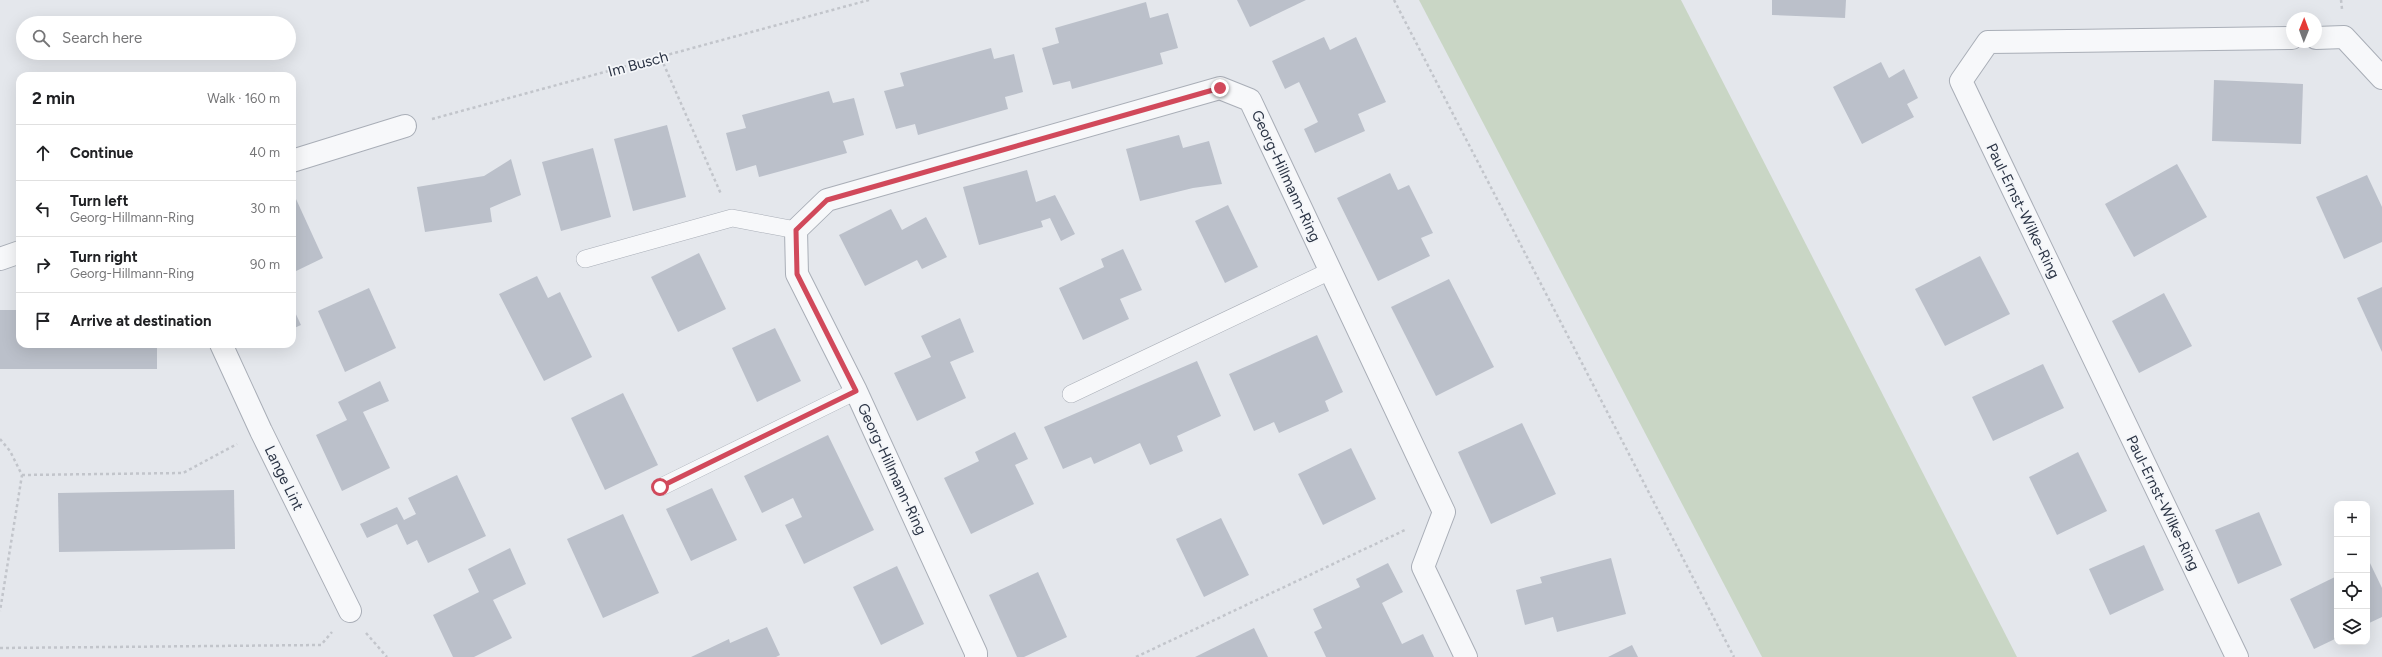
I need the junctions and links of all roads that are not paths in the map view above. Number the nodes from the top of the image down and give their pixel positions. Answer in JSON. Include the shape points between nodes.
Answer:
{"nodes":[{"id":1,"x":2286,"y":38,"type":"edge"},
{"id":2,"x":2322,"y":38,"type":"edge"},
{"id":3,"x":2382,"y":78,"type":"edge"},
{"id":4,"x":405,"y":126,"type":"road end"},
{"id":5,"x":296,"y":160,"type":"edge"},
{"id":6,"x":796,"y":230,"type":"junction"},
{"id":7,"x":16,"y":253,"type":"edge"},
{"id":8,"x":0,"y":259,"type":"edge"},
{"id":9,"x":585,"y":259,"type":"dead end"},
{"id":10,"x":1330,"y":271,"type":"junction"},
{"id":11,"x":223,"y":348,"type":"edge"},
{"id":12,"x":856,"y":391,"type":"junction"},
{"id":13,"x":1071,"y":394,"type":"dead end"},
{"id":14,"x":660,"y":487,"type":"dead end"},
{"id":15,"x":350,"y":612,"type":"road end"},
{"id":16,"x":976,"y":657,"type":"edge"},
{"id":17,"x":1466,"y":657,"type":"edge"},
{"id":18,"x":2237,"y":657,"type":"edge"}],
"edges":[{"from":1,"to":18,"type":"street","name":"Paul-Ernst-Wilke-Ring","via":[[1988,42],[1961,80]]},
{"from":2,"to":3,"type":"street","via":[[2344,37]]},
{"from":4,"to":5,"type":"street"},
{"from":6,"to":9,"type":"lane","via":[[732,218]]},
{"from":6,"to":10,"type":"street","name":"Georg-Hillmann-Ring","via":[[827,200],[1220,88],[1250,100]]},
{"from":6,"to":12,"type":"street","name":"Georg-Hillmann-Ring","via":[[797,274]]},
{"from":7,"to":8,"type":"street"},
{"from":10,"to":13,"type":"lane"},
{"from":10,"to":17,"type":"street","name":"Georg-Hillmann-Ring","via":[[1444,512],[1423,567]]},
{"from":11,"to":15,"type":"street","name":"Lange Lint"},
{"from":12,"to":14,"type":"lane"},
{"from":12,"to":16,"type":"street","name":"Georg-Hillmann-Ring"}]}
